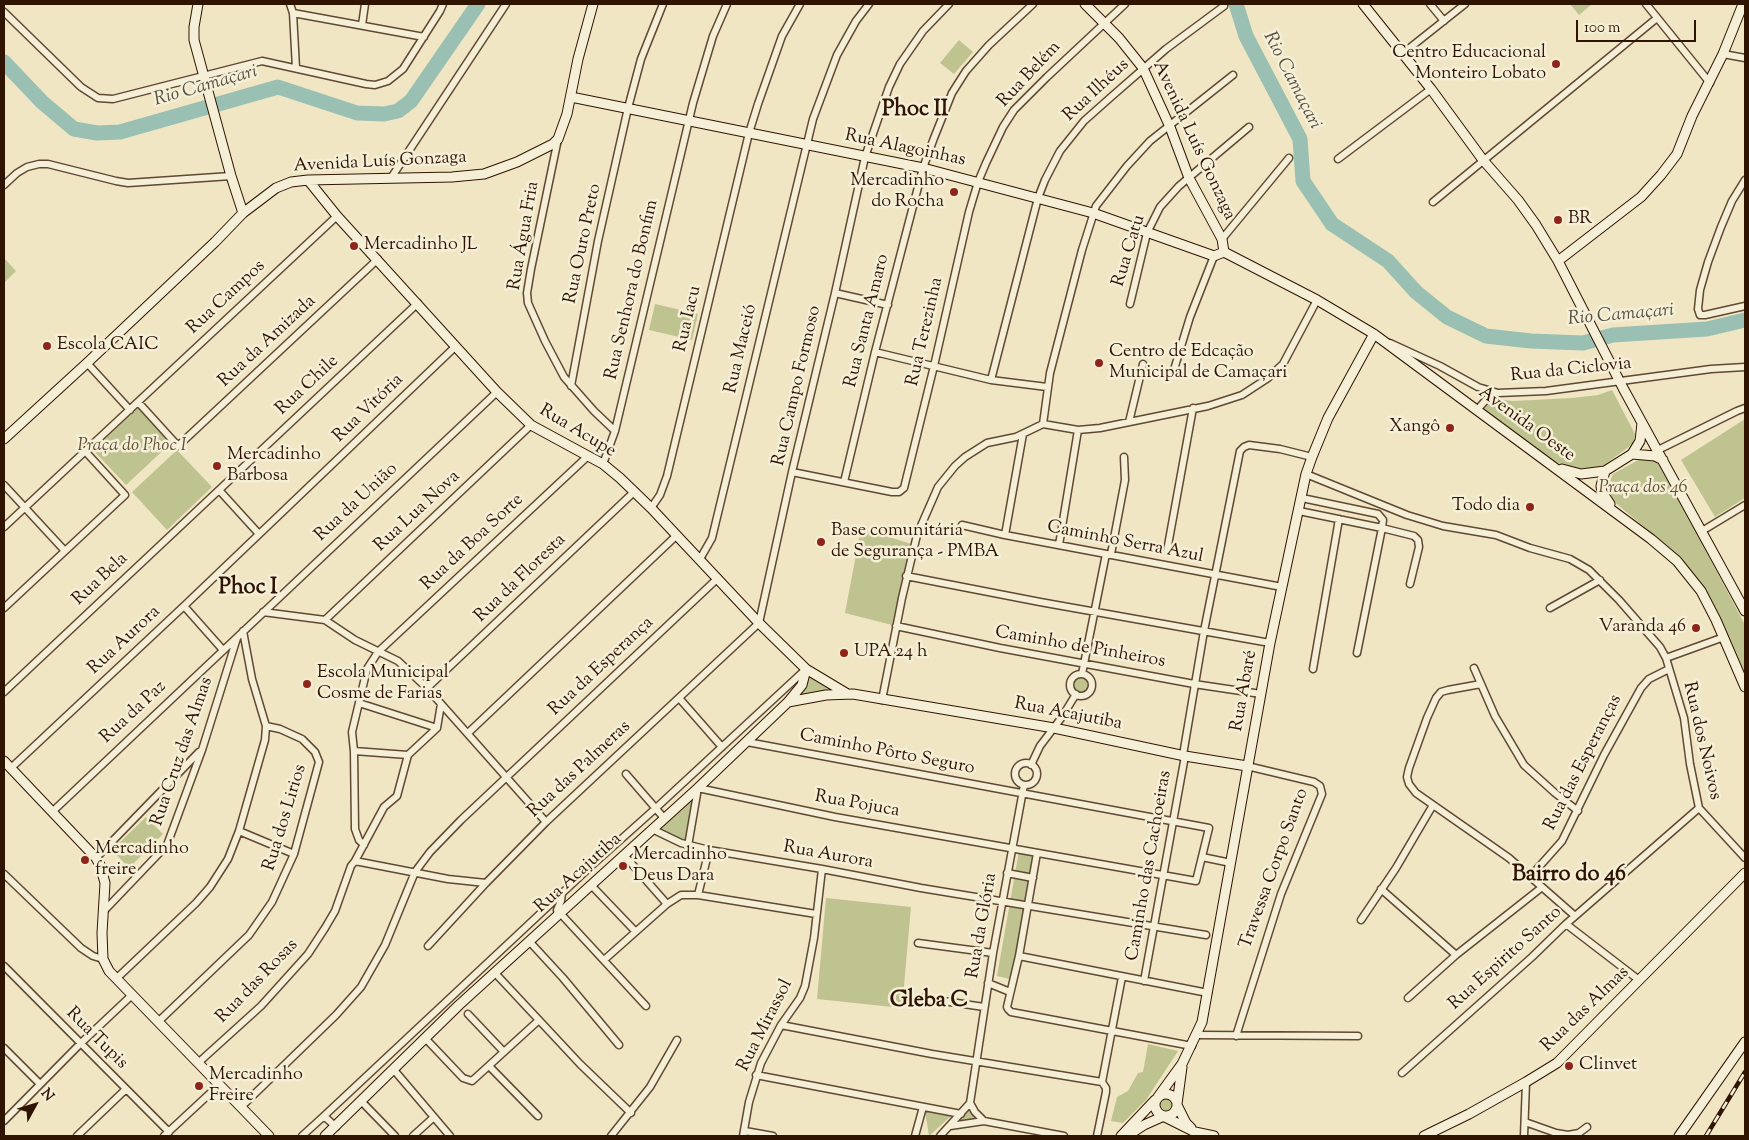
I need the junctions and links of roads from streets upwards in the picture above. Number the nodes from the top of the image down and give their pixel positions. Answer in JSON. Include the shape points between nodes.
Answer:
{"nodes":[{"id":1,"x":198,"y":4,"type":"edge"},
{"id":2,"x":290,"y":4,"type":"edge"},
{"id":3,"x":366,"y":4,"type":"edge"},
{"id":4,"x":443,"y":4,"type":"edge"},
{"id":5,"x":506,"y":4,"type":"edge"},
{"id":6,"x":594,"y":4,"type":"edge"},
{"id":7,"x":663,"y":4,"type":"edge"},
{"id":8,"x":727,"y":4,"type":"edge"},
{"id":9,"x":800,"y":4,"type":"edge"},
{"id":10,"x":869,"y":4,"type":"edge"},
{"id":11,"x":949,"y":4,"type":"edge"},
{"id":12,"x":1033,"y":4,"type":"edge"},
{"id":13,"x":1086,"y":4,"type":"edge"},
{"id":14,"x":1125,"y":4,"type":"edge"},
{"id":15,"x":1363,"y":4,"type":"edge"},
{"id":16,"x":1430,"y":4,"type":"edge"},
{"id":17,"x":1465,"y":4,"type":"edge"},
{"id":18,"x":1646,"y":4,"type":"edge"},
{"id":19,"x":1743,"y":4,"type":"edge"},
{"id":20,"x":1224,"y":6,"type":"dead end"},
{"id":21,"x":4,"y":12,"type":"edge"},
{"id":22,"x":293,"y":13,"type":"junction"},
{"id":23,"x":1657,"y":18,"type":"junction"},
{"id":24,"x":1444,"y":21,"type":"junction"},
{"id":25,"x":1104,"y":22,"type":"junction"},
{"id":26,"x":362,"y":25,"type":"junction"},
{"id":27,"x":424,"y":37,"type":"junction"},
{"id":28,"x":1402,"y":54,"type":"junction"},
{"id":29,"x":1723,"y":54,"type":"junction"},
{"id":30,"x":1745,"y":58,"type":"edge"},
{"id":31,"x":296,"y":68,"type":"junction"},
{"id":32,"x":1143,"y":68,"type":"junction"},
{"id":33,"x":1233,"y":75,"type":"dead end"},
{"id":34,"x":203,"y":76,"type":"junction"},
{"id":35,"x":1710,"y":83,"type":"junction"},
{"id":36,"x":1431,"y":89,"type":"junction"},
{"id":37,"x":571,"y":97,"type":"junction"},
{"id":38,"x":628,"y":108,"type":"junction"},
{"id":39,"x":689,"y":121,"type":"junction"},
{"id":40,"x":1170,"y":126,"type":"junction"},
{"id":41,"x":1249,"y":127,"type":"dead end"},
{"id":42,"x":749,"y":133,"type":"junction"},
{"id":43,"x":558,"y":139,"type":"junction"},
{"id":44,"x":806,"y":144,"type":"junction"},
{"id":45,"x":865,"y":156,"type":"junction"},
{"id":46,"x":1289,"y":158,"type":"dead end"},
{"id":47,"x":1338,"y":159,"type":"dead end"},
{"id":48,"x":1483,"y":160,"type":"junction"},
{"id":49,"x":923,"y":168,"type":"junction"},
{"id":50,"x":231,"y":176,"type":"junction"},
{"id":51,"x":391,"y":178,"type":"junction"},
{"id":52,"x":1189,"y":178,"type":"junction"},
{"id":53,"x":308,"y":180,"type":"junction"},
{"id":54,"x":1745,"y":180,"type":"edge"},
{"id":55,"x":978,"y":182,"type":"junction"},
{"id":56,"x":4,"y":185,"type":"edge"},
{"id":57,"x":1038,"y":198,"type":"junction"},
{"id":58,"x":1433,"y":202,"type":"dead end"},
{"id":59,"x":243,"y":213,"type":"junction"},
{"id":60,"x":1093,"y":213,"type":"junction"},
{"id":61,"x":337,"y":216,"type":"junction"},
{"id":62,"x":1147,"y":233,"type":"junction"},
{"id":63,"x":1222,"y":239,"type":"junction"},
{"id":64,"x":1224,"y":252,"type":"junction"},
{"id":65,"x":1214,"y":256,"type":"junction"},
{"id":66,"x":378,"y":259,"type":"junction"},
{"id":67,"x":1558,"y":261,"type":"junction"},
{"id":68,"x":835,"y":293,"type":"junction"},
{"id":69,"x":1317,"y":300,"type":"junction"},
{"id":70,"x":418,"y":303,"type":"junction"},
{"id":71,"x":1130,"y":304,"type":"dead end"},
{"id":72,"x":888,"y":305,"type":"junction"},
{"id":73,"x":1745,"y":306,"type":"edge"},
{"id":74,"x":1374,"y":334,"type":"junction"},
{"id":75,"x":1382,"y":340,"type":"junction"},
{"id":76,"x":456,"y":346,"type":"junction"},
{"id":77,"x":875,"y":352,"type":"junction"},
{"id":78,"x":87,"y":363,"type":"junction"},
{"id":79,"x":1143,"y":364,"type":"dead end"},
{"id":80,"x":934,"y":366,"type":"junction"},
{"id":81,"x":1745,"y":367,"type":"edge"},
{"id":82,"x":1173,"y":373,"type":"dead end"},
{"id":83,"x":991,"y":380,"type":"junction"},
{"id":84,"x":1619,"y":382,"type":"junction"},
{"id":85,"x":571,"y":386,"type":"junction"},
{"id":86,"x":1048,"y":387,"type":"junction"},
{"id":87,"x":497,"y":392,"type":"junction"},
{"id":88,"x":1493,"y":392,"type":"junction"},
{"id":89,"x":138,"y":402,"type":"junction"},
{"id":90,"x":1193,"y":408,"type":"junction"},
{"id":91,"x":1745,"y":408,"type":"edge"},
{"id":92,"x":130,"y":410,"type":"junction"},
{"id":93,"x":1477,"y":410,"type":"junction"},
{"id":94,"x":1129,"y":422,"type":"junction"},
{"id":95,"x":1642,"y":423,"type":"junction"},
{"id":96,"x":1043,"y":424,"type":"junction"},
{"id":97,"x":531,"y":426,"type":"junction"},
{"id":98,"x":1078,"y":430,"type":"junction"},
{"id":99,"x":615,"y":431,"type":"junction"},
{"id":100,"x":1024,"y":434,"type":"junction"},
{"id":101,"x":4,"y":439,"type":"edge"},
{"id":102,"x":85,"y":450,"type":"junction"},
{"id":103,"x":1658,"y":450,"type":"junction"},
{"id":104,"x":1632,"y":454,"type":"junction"},
{"id":105,"x":588,"y":456,"type":"junction"},
{"id":106,"x":1124,"y":457,"type":"dead end"},
{"id":107,"x":1312,"y":457,"type":"junction"},
{"id":108,"x":1663,"y":460,"type":"junction"},
{"id":109,"x":603,"y":464,"type":"junction"},
{"id":110,"x":1555,"y":467,"type":"junction"},
{"id":111,"x":1605,"y":471,"type":"junction"},
{"id":112,"x":792,"y":472,"type":"junction"},
{"id":113,"x":1306,"y":474,"type":"junction"},
{"id":114,"x":844,"y":482,"type":"junction"},
{"id":115,"x":4,"y":485,"type":"edge"},
{"id":116,"x":219,"y":490,"type":"junction"},
{"id":117,"x":634,"y":492,"type":"junction"},
{"id":118,"x":1302,"y":498,"type":"junction"},
{"id":119,"x":1745,"y":505,"type":"edge"},
{"id":120,"x":24,"y":508,"type":"junction"},
{"id":121,"x":651,"y":508,"type":"junction"},
{"id":122,"x":1614,"y":510,"type":"junction"},
{"id":123,"x":1299,"y":511,"type":"junction"},
{"id":124,"x":1339,"y":519,"type":"junction"},
{"id":125,"x":962,"y":525,"type":"dead end"},
{"id":126,"x":4,"y":527,"type":"edge"},
{"id":127,"x":1382,"y":528,"type":"junction"},
{"id":128,"x":1702,"y":531,"type":"junction"},
{"id":129,"x":259,"y":534,"type":"junction"},
{"id":130,"x":677,"y":535,"type":"junction"},
{"id":131,"x":1005,"y":535,"type":"junction"},
{"id":132,"x":1059,"y":545,"type":"junction"},
{"id":133,"x":1167,"y":551,"type":"dead end"},
{"id":134,"x":65,"y":552,"type":"junction"},
{"id":135,"x":1108,"y":554,"type":"junction"},
{"id":136,"x":700,"y":559,"type":"junction"},
{"id":137,"x":1215,"y":575,"type":"junction"},
{"id":138,"x":906,"y":576,"type":"junction"},
{"id":139,"x":718,"y":578,"type":"junction"},
{"id":140,"x":1600,"y":580,"type":"junction"},
{"id":141,"x":1410,"y":584,"type":"dead end"},
{"id":142,"x":1282,"y":587,"type":"junction"},
{"id":143,"x":184,"y":606,"type":"junction"},
{"id":144,"x":4,"y":608,"type":"edge"},
{"id":145,"x":1550,"y":608,"type":"dead end"},
{"id":146,"x":1095,"y":610,"type":"junction"},
{"id":147,"x":1745,"y":611,"type":"edge"},
{"id":148,"x":263,"y":612,"type":"junction"},
{"id":149,"x":325,"y":620,"type":"junction"},
{"id":150,"x":759,"y":623,"type":"junction"},
{"id":151,"x":896,"y":626,"type":"junction"},
{"id":152,"x":243,"y":631,"type":"junction"},
{"id":153,"x":1204,"y":631,"type":"junction"},
{"id":154,"x":237,"y":637,"type":"junction"},
{"id":155,"x":1724,"y":637,"type":"junction"},
{"id":156,"x":1270,"y":643,"type":"junction"},
{"id":157,"x":223,"y":650,"type":"junction"},
{"id":158,"x":378,"y":652,"type":"junction"},
{"id":159,"x":1357,"y":653,"type":"dead end"},
{"id":160,"x":1666,"y":658,"type":"junction"},
{"id":161,"x":1084,"y":663,"type":"junction"},
{"id":162,"x":1474,"y":668,"type":"dead end"},
{"id":163,"x":806,"y":669,"type":"junction"},
{"id":164,"x":1313,"y":669,"type":"dead end"},
{"id":165,"x":1668,"y":669,"type":"junction"},
{"id":166,"x":1082,"y":674,"type":"junction"},
{"id":167,"x":1194,"y":684,"type":"junction"},
{"id":168,"x":1481,"y":684,"type":"junction"},
{"id":169,"x":1745,"y":687,"type":"edge"},
{"id":170,"x":427,"y":688,"type":"junction"},
{"id":171,"x":4,"y":692,"type":"edge"},
{"id":172,"x":846,"y":693,"type":"junction"},
{"id":173,"x":1076,"y":694,"type":"junction"},
{"id":174,"x":1261,"y":694,"type":"junction"},
{"id":175,"x":679,"y":698,"type":"junction"},
{"id":176,"x":882,"y":700,"type":"junction"},
{"id":177,"x":788,"y":702,"type":"junction"},
{"id":178,"x":359,"y":703,"type":"junction"},
{"id":179,"x":441,"y":704,"type":"junction"},
{"id":180,"x":266,"y":726,"type":"junction"},
{"id":181,"x":437,"y":728,"type":"junction"},
{"id":182,"x":1054,"y":728,"type":"junction"},
{"id":183,"x":468,"y":733,"type":"junction"},
{"id":184,"x":746,"y":742,"type":"junction"},
{"id":185,"x":722,"y":747,"type":"junction"},
{"id":186,"x":202,"y":750,"type":"junction"},
{"id":187,"x":354,"y":751,"type":"junction"},
{"id":188,"x":408,"y":756,"type":"junction"},
{"id":189,"x":1184,"y":756,"type":"junction"},
{"id":190,"x":7,"y":765,"type":"edge"},
{"id":191,"x":1031,"y":765,"type":"junction"},
{"id":192,"x":1247,"y":766,"type":"junction"},
{"id":193,"x":626,"y":774,"type":"dead end"},
{"id":194,"x":506,"y":777,"type":"junction"},
{"id":195,"x":1024,"y":785,"type":"junction"},
{"id":196,"x":698,"y":788,"type":"junction"},
{"id":197,"x":1022,"y":794,"type":"junction"},
{"id":198,"x":1433,"y":805,"type":"junction"},
{"id":199,"x":656,"y":808,"type":"junction"},
{"id":200,"x":1699,"y":808,"type":"junction"},
{"id":201,"x":1578,"y":811,"type":"junction"},
{"id":202,"x":52,"y":812,"type":"junction"},
{"id":203,"x":664,"y":818,"type":"junction"},
{"id":204,"x":1173,"y":821,"type":"junction"},
{"id":205,"x":546,"y":822,"type":"junction"},
{"id":206,"x":652,"y":829,"type":"junction"},
{"id":207,"x":239,"y":831,"type":"junction"},
{"id":208,"x":364,"y":845,"type":"junction"},
{"id":209,"x":688,"y":846,"type":"junction"},
{"id":210,"x":1012,"y":848,"type":"junction"},
{"id":211,"x":709,"y":850,"type":"junction"},
{"id":212,"x":1037,"y":853,"type":"junction"},
{"id":213,"x":294,"y":854,"type":"junction"},
{"id":214,"x":624,"y":855,"type":"junction"},
{"id":215,"x":1202,"y":857,"type":"junction"},
{"id":216,"x":96,"y":858,"type":"junction"},
{"id":217,"x":1745,"y":858,"type":"edge"},
{"id":218,"x":355,"y":861,"type":"junction"},
{"id":219,"x":1231,"y":863,"type":"junction"},
{"id":220,"x":822,"y":869,"type":"junction"},
{"id":221,"x":415,"y":872,"type":"junction"},
{"id":222,"x":1007,"y":873,"type":"junction"},
{"id":223,"x":1745,"y":873,"type":"edge"},
{"id":224,"x":4,"y":874,"type":"edge"},
{"id":225,"x":1163,"y":876,"type":"junction"},
{"id":226,"x":1530,"y":877,"type":"junction"},
{"id":227,"x":1033,"y":878,"type":"junction"},
{"id":228,"x":486,"y":883,"type":"junction"},
{"id":229,"x":591,"y":885,"type":"junction"},
{"id":230,"x":1541,"y":888,"type":"junction"},
{"id":231,"x":1381,"y":889,"type":"junction"},
{"id":232,"x":562,"y":893,"type":"junction"},
{"id":233,"x":698,"y":895,"type":"junction"},
{"id":234,"x":1002,"y":902,"type":"junction"},
{"id":235,"x":667,"y":904,"type":"junction"},
{"id":236,"x":1028,"y":905,"type":"junction"},
{"id":237,"x":103,"y":912,"type":"junction"},
{"id":238,"x":559,"y":914,"type":"junction"},
{"id":239,"x":816,"y":914,"type":"junction"},
{"id":240,"x":1575,"y":916,"type":"junction"},
{"id":241,"x":1361,"y":920,"type":"dead end"},
{"id":242,"x":1566,"y":924,"type":"junction"},
{"id":243,"x":1154,"y":927,"type":"junction"},
{"id":244,"x":635,"y":931,"type":"junction"},
{"id":245,"x":1206,"y":935,"type":"dead end"},
{"id":246,"x":529,"y":941,"type":"junction"},
{"id":247,"x":918,"y":943,"type":"dead end"},
{"id":248,"x":428,"y":946,"type":"dead end"},
{"id":249,"x":993,"y":954,"type":"junction"},
{"id":250,"x":1456,"y":955,"type":"junction"},
{"id":251,"x":1019,"y":956,"type":"junction"},
{"id":252,"x":103,"y":959,"type":"junction"},
{"id":253,"x":604,"y":960,"type":"junction"},
{"id":254,"x":4,"y":966,"type":"edge"},
{"id":255,"x":495,"y":973,"type":"junction"},
{"id":256,"x":1122,"y":977,"type":"junction"},
{"id":257,"x":116,"y":979,"type":"junction"},
{"id":258,"x":1639,"y":980,"type":"junction"},
{"id":259,"x":1144,"y":981,"type":"junction"},
{"id":260,"x":988,"y":983,"type":"junction"},
{"id":261,"x":1010,"y":992,"type":"junction"},
{"id":262,"x":1208,"y":993,"type":"junction"},
{"id":263,"x":132,"y":995,"type":"junction"},
{"id":264,"x":923,"y":998,"type":"dead end"},
{"id":265,"x":1408,"y":998,"type":"dead end"},
{"id":266,"x":447,"y":1000,"type":"junction"},
{"id":267,"x":646,"y":1006,"type":"dead end"},
{"id":268,"x":984,"y":1007,"type":"junction"},
{"id":269,"x":455,"y":1009,"type":"junction"},
{"id":270,"x":468,"y":1014,"type":"dead end"},
{"id":271,"x":428,"y":1018,"type":"junction"},
{"id":272,"x":539,"y":1020,"type":"junction"},
{"id":273,"x":159,"y":1021,"type":"junction"},
{"id":274,"x":781,"y":1025,"type":"junction"},
{"id":275,"x":437,"y":1026,"type":"junction"},
{"id":276,"x":1111,"y":1031,"type":"junction"},
{"id":277,"x":1197,"y":1036,"type":"junction"},
{"id":278,"x":1236,"y":1036,"type":"junction"},
{"id":279,"x":1358,"y":1036,"type":"dead end"},
{"id":280,"x":425,"y":1038,"type":"junction"},
{"id":281,"x":677,"y":1040,"type":"dead end"},
{"id":282,"x":1745,"y":1042,"type":"edge"},
{"id":283,"x":80,"y":1044,"type":"junction"},
{"id":284,"x":618,"y":1045,"type":"dead end"},
{"id":285,"x":1192,"y":1046,"type":"junction"},
{"id":286,"x":4,"y":1048,"type":"edge"},
{"id":287,"x":504,"y":1052,"type":"junction"},
{"id":288,"x":976,"y":1062,"type":"junction"},
{"id":289,"x":198,"y":1063,"type":"junction"},
{"id":290,"x":1182,"y":1064,"type":"junction"},
{"id":291,"x":489,"y":1066,"type":"junction"},
{"id":292,"x":394,"y":1070,"type":"junction"},
{"id":293,"x":1402,"y":1073,"type":"dead end"},
{"id":294,"x":756,"y":1075,"type":"junction"},
{"id":295,"x":1102,"y":1082,"type":"junction"},
{"id":296,"x":1526,"y":1082,"type":"junction"},
{"id":297,"x":40,"y":1084,"type":"junction"},
{"id":298,"x":219,"y":1085,"type":"junction"},
{"id":299,"x":126,"y":1089,"type":"junction"},
{"id":300,"x":1157,"y":1099,"type":"junction"},
{"id":301,"x":362,"y":1102,"type":"junction"},
{"id":302,"x":970,"y":1103,"type":"junction"},
{"id":303,"x":1177,"y":1105,"type":"junction"},
{"id":304,"x":923,"y":1106,"type":"junction"},
{"id":305,"x":242,"y":1107,"type":"junction"},
{"id":306,"x":631,"y":1113,"type":"junction"},
{"id":307,"x":961,"y":1114,"type":"junction"},
{"id":308,"x":324,"y":1116,"type":"junction"},
{"id":309,"x":538,"y":1116,"type":"dead end"},
{"id":310,"x":1165,"y":1116,"type":"junction"},
{"id":311,"x":434,"y":1117,"type":"junction"},
{"id":312,"x":984,"y":1120,"type":"junction"},
{"id":313,"x":4,"y":1121,"type":"edge"},
{"id":314,"x":1526,"y":1122,"type":"junction"},
{"id":315,"x":950,"y":1126,"type":"junction"},
{"id":316,"x":1587,"y":1127,"type":"dead end"},
{"id":317,"x":1195,"y":1132,"type":"junction"},
{"id":318,"x":331,"y":1133,"type":"edge"},
{"id":319,"x":166,"y":1134,"type":"edge"},
{"id":320,"x":744,"y":1134,"type":"edge"},
{"id":321,"x":77,"y":1136,"type":"edge"},
{"id":322,"x":269,"y":1136,"type":"edge"},
{"id":323,"x":302,"y":1136,"type":"edge"},
{"id":324,"x":395,"y":1136,"type":"edge"},
{"id":325,"x":412,"y":1136,"type":"edge"},
{"id":326,"x":450,"y":1136,"type":"edge"},
{"id":327,"x":611,"y":1136,"type":"edge"},
{"id":328,"x":773,"y":1136,"type":"edge"},
{"id":329,"x":915,"y":1136,"type":"edge"},
{"id":330,"x":940,"y":1136,"type":"edge"},
{"id":331,"x":1064,"y":1136,"type":"edge"},
{"id":332,"x":1097,"y":1136,"type":"edge"},
{"id":333,"x":1121,"y":1136,"type":"edge"},
{"id":334,"x":1127,"y":1136,"type":"edge"},
{"id":335,"x":1214,"y":1136,"type":"edge"},
{"id":336,"x":1424,"y":1136,"type":"edge"},
{"id":337,"x":1524,"y":1136,"type":"edge"},
{"id":338,"x":1679,"y":1136,"type":"edge"}],
"edges":[{"from":1,"to":34,"type":"street","via":[[194,40]]},
{"from":2,"to":22,"type":"street"},
{"from":3,"to":26,"type":"street"},
{"from":4,"to":27,"type":"street"},
{"from":5,"to":51,"type":"street"},
{"from":6,"to":37,"type":"street"},
{"from":7,"to":38,"type":"street","name":"Rua Ouro Preto","via":[[641,59]]},
{"from":8,"to":39,"type":"street","name":"Rua Senhora do Bonfim","via":[[708,52]]},
{"from":9,"to":42,"type":"street","name":"Rua Iacu","via":[[782,36]]},
{"from":10,"to":44,"type":"street","name":"Rua Maceió","via":[[837,55]]},
{"from":11,"to":45,"type":"street","name":"Rua Campo Formoso","via":[[923,31],[900,64]]},
{"from":12,"to":49,"type":"street","name":"Rua Santa Amaro","via":[[960,79]]},
{"from":13,"to":25,"type":"street","name":"Avenida Luís Gonzaga"},
{"from":14,"to":25,"type":"street","name":"Rua Belém"},
{"from":15,"to":28,"type":"street"},
{"from":16,"to":24,"type":"street"},
{"from":17,"to":24,"type":"street"},
{"from":18,"to":23,"type":"street"},
{"from":19,"to":29,"type":"street"},
{"from":20,"to":32,"type":"street","name":"Rua Ilhéus"},
{"from":21,"to":34,"type":"street","via":[[81,87],[98,98],[113,99]]},
{"from":22,"to":26,"type":"street"},
{"from":22,"to":31,"type":"street"},
{"from":23,"to":35,"type":"street"},
{"from":23,"to":48,"type":"street"},
{"from":24,"to":28,"type":"street"},
{"from":25,"to":32,"type":"street","name":"Avenida Luís Gonzaga"},
{"from":25,"to":55,"type":"street","name":"Rua Belém","via":[[1014,110]]},
{"from":26,"to":27,"type":"street"},
{"from":27,"to":31,"type":"street","via":[[403,69],[388,81],[375,85]]},
{"from":28,"to":36,"type":"street"},
{"from":29,"to":30,"type":"street"},
{"from":29,"to":35,"type":"street"},
{"from":31,"to":34,"type":"street","via":[[262,61]]},
{"from":32,"to":40,"type":"street","name":"Avenida Luís Gonzaga"},
{"from":32,"to":57,"type":"street","name":"Rua Ilhéus","via":[[1071,135]]},
{"from":33,"to":40,"type":"street"},
{"from":34,"to":50,"type":"street"},
{"from":35,"to":67,"type":"street","via":[[1676,154],[1661,175],[1641,197]]},
{"from":36,"to":47,"type":"street"},
{"from":36,"to":48,"type":"street"},
{"from":37,"to":38,"type":"street","name":"Rua Alagoinhas"},
{"from":37,"to":43,"type":"street"},
{"from":38,"to":39,"type":"street","name":"Rua Alagoinhas"},
{"from":38,"to":85,"type":"street","name":"Rua Ouro Preto","via":[[598,241]]},
{"from":39,"to":42,"type":"street","name":"Rua Alagoinhas"},
{"from":39,"to":99,"type":"street","name":"Rua Senhora do Bonfim"},
{"from":40,"to":52,"type":"street","name":"Avenida Luís Gonzaga"},
{"from":40,"to":60,"type":"street","via":[[1126,166]]},
{"from":41,"to":52,"type":"street","name":"Rua Catu"},
{"from":42,"to":44,"type":"street","name":"Rua Alagoinhas"},
{"from":42,"to":121,"type":"street","name":"Rua Iacu","via":[[667,476]]},
{"from":43,"to":51,"type":"street","name":"Avenida Luís Gonzaga","via":[[517,162],[484,174]]},
{"from":43,"to":85,"type":"street","name":"Rua Água Fria","via":[[538,234],[528,303],[556,364]]},
{"from":44,"to":45,"type":"street","name":"Rua Alagoinhas"},
{"from":44,"to":136,"type":"street","name":"Rua Maceió","via":[[712,538]]},
{"from":45,"to":49,"type":"street","name":"Rua Alagoinhas"},
{"from":45,"to":68,"type":"street","name":"Rua Campo Formoso"},
{"from":46,"to":63,"type":"street"},
{"from":48,"to":58,"type":"street"},
{"from":48,"to":67,"type":"street","via":[[1523,206]]},
{"from":49,"to":55,"type":"street","name":"Rua Alagoinhas"},
{"from":49,"to":72,"type":"street","name":"Rua Santa Amaro"},
{"from":50,"to":56,"type":"street","via":[[128,183],[39,164],[27,167]]},
{"from":50,"to":59,"type":"street"},
{"from":51,"to":53,"type":"street","name":"Avenida Luís Gonzaga"},
{"from":52,"to":62,"type":"street","name":"Rua Catu","via":[[1160,207]]},
{"from":52,"to":63,"type":"street","name":"Avenida Luís Gonzaga"},
{"from":53,"to":59,"type":"street","name":"Avenida Luís Gonzaga","via":[[276,188]]},
{"from":53,"to":61,"type":"street","name":"Rua Acupe"},
{"from":54,"to":73,"type":"street","via":[[1732,201],[1708,262],[1698,310],[1705,315]]},
{"from":55,"to":57,"type":"street","name":"Rua Alagoinhas"},
{"from":55,"to":80,"type":"street","name":"Rua Terezinha"},
{"from":57,"to":60,"type":"street","name":"Rua Alagoinhas"},
{"from":57,"to":83,"type":"street","name":"Rua Ilhéus"},
{"from":59,"to":78,"type":"street","name":"Avenida Luís Gonzaga"},
{"from":60,"to":62,"type":"street","name":"Rua Alagoinhas"},
{"from":60,"to":86,"type":"street"},
{"from":61,"to":66,"type":"street","name":"Rua Acupe"},
{"from":61,"to":89,"type":"street","name":"Rua Campos"},
{"from":62,"to":65,"type":"street","name":"Rua Alagoinhas"},
{"from":62,"to":71,"type":"street","name":"Rua Catu"},
{"from":63,"to":64,"type":"street","name":"Avenida Luís Gonzaga"},
{"from":64,"to":65,"type":"street"},
{"from":64,"to":69,"type":"street","name":"Avenida Oeste"},
{"from":65,"to":82,"type":"street","via":[[1187,324]]},
{"from":66,"to":70,"type":"street","name":"Rua Acupe"},
{"from":66,"to":89,"type":"street","name":"Rua da Amizada","via":[[178,446]]},
{"from":67,"to":84,"type":"street"},
{"from":68,"to":72,"type":"street"},
{"from":68,"to":112,"type":"street","name":"Rua Campo Formoso"},
{"from":69,"to":74,"type":"street","name":"Avenida Oeste"},
{"from":69,"to":90,"type":"street","via":[[1293,348],[1274,374],[1242,395]]},
{"from":70,"to":76,"type":"street","name":"Rua Acupe"},
{"from":70,"to":116,"type":"street","name":"Rua Chile"},
{"from":72,"to":77,"type":"street","name":"Rua Santa Amaro"},
{"from":74,"to":75,"type":"street","name":"Avenida Oeste"},
{"from":74,"to":107,"type":"street","name":"Rua Abaré","via":[[1341,393]]},
{"from":75,"to":88,"type":"street","name":"Rua da Ciclovia"},
{"from":75,"to":93,"type":"street","name":"Avenida Oeste"},
{"from":76,"to":87,"type":"street","name":"Rua Acupe"},
{"from":76,"to":129,"type":"street","name":"Rua Vitória"},
{"from":77,"to":80,"type":"street"},
{"from":77,"to":114,"type":"street","name":"Rua Santa Amaro"},
{"from":78,"to":92,"type":"street"},
{"from":78,"to":101,"type":"street","name":"Avenida Luís Gonzaga"},
{"from":79,"to":94,"type":"street"},
{"from":80,"to":83,"type":"street"},
{"from":80,"to":114,"type":"street","name":"Rua Terezinha","via":[[902,491]]},
{"from":81,"to":84,"type":"street","name":"Rua da Ciclovia"},
{"from":83,"to":86,"type":"street"},
{"from":84,"to":88,"type":"street","name":"Rua da Ciclovia","via":[[1539,392]]},
{"from":84,"to":95,"type":"street"},
{"from":85,"to":99,"type":"street","name":"Rua Água Fria"},
{"from":86,"to":96,"type":"street"},
{"from":87,"to":97,"type":"street","name":"Rua Acupe"},
{"from":87,"to":148,"type":"street","name":"Rua da União"},
{"from":88,"to":93,"type":"street"},
{"from":89,"to":92,"type":"street","name":"Rua Campos"},
{"from":90,"to":94,"type":"street"},
{"from":90,"to":133,"type":"street"},
{"from":91,"to":103,"type":"street"},
{"from":92,"to":102,"type":"street","name":"Rua Campos"},
{"from":93,"to":110,"type":"street","name":"Avenida Oeste"},
{"from":94,"to":98,"type":"street"},
{"from":95,"to":103,"type":"street"},
{"from":95,"to":104,"type":"street","via":[[1640,441]]},
{"from":96,"to":98,"type":"street"},
{"from":96,"to":100,"type":"street"},
{"from":97,"to":105,"type":"street","name":"Rua Acupe"},
{"from":97,"to":149,"type":"street","name":"Rua Lua Nova"},
{"from":98,"to":132,"type":"street"},
{"from":99,"to":109,"type":"street","name":"Rua Senhora do Bonfim"},
{"from":100,"to":131,"type":"street"},
{"from":100,"to":138,"type":"street","via":[[983,446],[965,457],[942,480],[920,524]]},
{"from":102,"to":120,"type":"street","name":"Rua Campos"},
{"from":102,"to":134,"type":"street","via":[[125,495]]},
{"from":103,"to":108,"type":"street"},
{"from":104,"to":108,"type":"street"},
{"from":104,"to":111,"type":"street"},
{"from":105,"to":109,"type":"street","name":"Rua Acupe"},
{"from":105,"to":158,"type":"street","name":"Rua da Boa Sorte"},
{"from":106,"to":135,"type":"street","via":[[1125,480]]},
{"from":107,"to":113,"type":"street","name":"Rua Abaré"},
{"from":107,"to":137,"type":"street","name":"Caminho das Cachoeiras","via":[[1249,445],[1242,448]]},
{"from":108,"to":128,"type":"street"},
{"from":109,"to":117,"type":"street","name":"Rua Acupe"},
{"from":110,"to":111,"type":"street","via":[[1581,474]]},
{"from":110,"to":122,"type":"street","name":"Avenida Oeste"},
{"from":111,"to":122,"type":"street","via":[[1602,492]]},
{"from":112,"to":114,"type":"street"},
{"from":112,"to":150,"type":"street","name":"Rua Campo Formoso"},
{"from":113,"to":118,"type":"street","name":"Rua Abaré"},
{"from":113,"to":140,"type":"street","name":"Rua dos Noivos","via":[[1407,515],[1443,526],[1496,535],[1570,559]]},
{"from":115,"to":120,"type":"street"},
{"from":116,"to":129,"type":"street"},
{"from":116,"to":171,"type":"street","name":"Rua Bela"},
{"from":117,"to":121,"type":"street","name":"Rua Acupe"},
{"from":117,"to":170,"type":"street","name":"Rua da Floresta"},
{"from":118,"to":123,"type":"street","name":"Rua Abaré"},
{"from":118,"to":127,"type":"street","via":[[1378,514],[1383,520]]},
{"from":119,"to":128,"type":"street"},
{"from":120,"to":126,"type":"street","name":"Rua Campos"},
{"from":120,"to":134,"type":"street"},
{"from":121,"to":130,"type":"street","name":"Rua Acupe"},
{"from":122,"to":155,"type":"street","name":"Avenida Oeste","via":[[1665,550],[1689,574]]},
{"from":123,"to":124,"type":"street"},
{"from":123,"to":142,"type":"street","name":"Rua Abaré"},
{"from":124,"to":127,"type":"street"},
{"from":124,"to":164,"type":"street"},
{"from":125,"to":131,"type":"street","name":"Caminho Serra Azul"},
{"from":127,"to":141,"type":"street","via":[[1414,536],[1418,540]]},
{"from":127,"to":159,"type":"street"},
{"from":128,"to":147,"type":"street"},
{"from":129,"to":143,"type":"street","name":"Rua Aurora"},
{"from":130,"to":136,"type":"street","name":"Rua Acupe"},
{"from":130,"to":183,"type":"street"},
{"from":131,"to":132,"type":"street","name":"Caminho Serra Azul"},
{"from":132,"to":135,"type":"street","name":"Caminho Serra Azul"},
{"from":134,"to":144,"type":"street"},
{"from":135,"to":137,"type":"street","name":"Caminho Serra Azul"},
{"from":135,"to":146,"type":"street"},
{"from":136,"to":139,"type":"street","name":"Rua Acupe"},
{"from":137,"to":142,"type":"street","name":"Caminho Serra Azul"},
{"from":137,"to":153,"type":"street","name":"Caminho das Cachoeiras"},
{"from":138,"to":146,"type":"street"},
{"from":138,"to":151,"type":"street"},
{"from":139,"to":150,"type":"street","name":"Rua Acupe"},
{"from":139,"to":194,"type":"street","name":"Rua da Esperança"},
{"from":140,"to":145,"type":"street"},
{"from":140,"to":160,"type":"street","name":"Rua dos Noivos","via":[[1653,637]]},
{"from":142,"to":156,"type":"street","name":"Rua Abaré"},
{"from":143,"to":157,"type":"street"},
{"from":143,"to":190,"type":"street","name":"Rua Aurora"},
{"from":146,"to":153,"type":"street"},
{"from":146,"to":161,"type":"street"},
{"from":148,"to":149,"type":"street"},
{"from":148,"to":152,"type":"street","name":"Rua da União"},
{"from":149,"to":158,"type":"street"},
{"from":150,"to":163,"type":"street","name":"Rua Acupe"},
{"from":150,"to":175,"type":"street","name":"Rua das Palmeras"},
{"from":151,"to":161,"type":"street","name":"Caminho de Pinheiros"},
{"from":151,"to":176,"type":"street"},
{"from":152,"to":154,"type":"street","name":"Rua da União"},
{"from":152,"to":180,"type":"street","via":[[252,680]]},
{"from":153,"to":156,"type":"street"},
{"from":153,"to":167,"type":"street","name":"Caminho das Cachoeiras"},
{"from":154,"to":157,"type":"street","name":"Rua da Paz"},
{"from":154,"to":186,"type":"street","name":"Rua Cruz das Almas"},
{"from":155,"to":160,"type":"street"},
{"from":155,"to":169,"type":"street","name":"Avenida Oeste"},
{"from":156,"to":174,"type":"street","name":"Rua Abaré"},
{"from":157,"to":202,"type":"street","name":"Rua da Paz"},
{"from":158,"to":170,"type":"street","via":[[398,661]]},
{"from":158,"to":178,"type":"street","name":"Rua da Boa Sorte","via":[[367,669]]},
{"from":160,"to":165,"type":"street","name":"Rua dos Noivos"},
{"from":161,"to":166,"type":"street"},
{"from":161,"to":167,"type":"street","name":"Caminho de Pinheiros"},
{"from":162,"to":168,"type":"street"},
{"from":163,"to":172,"type":"street","name":"Rua Acupe"},
{"from":163,"to":177,"type":"street","via":[[802,685]]},
{"from":163,"to":185,"type":"street"},
{"from":165,"to":200,"type":"street","name":"Rua dos Noivos","via":[[1684,718]]},
{"from":165,"to":201,"type":"street","name":"Rua das Esperanças","via":[[1649,679],[1641,688]]},
{"from":166,"to":173,"type":"street","via":[[1071,680],[1070,688]]},
{"from":166,"to":173,"type":"street","via":[[1091,682],[1090,690],[1084,695]]},
{"from":167,"to":174,"type":"street","name":"Caminho de Pinheiros"},
{"from":167,"to":189,"type":"street","name":"Caminho das Cachoeiras"},
{"from":168,"to":198,"type":"street","via":[[1441,692],[1427,718],[1407,777],[1413,790]]},
{"from":168,"to":201,"type":"street","via":[[1524,765]]},
{"from":170,"to":179,"type":"street"},
{"from":172,"to":176,"type":"street","name":"Rua Acajutiba"},
{"from":172,"to":177,"type":"street","name":"Rua Acajutiba"},
{"from":173,"to":182,"type":"street"},
{"from":174,"to":192,"type":"street","name":"Rua Abaré"},
{"from":175,"to":185,"type":"street"},
{"from":175,"to":205,"type":"street","name":"Rua das Palmeras"},
{"from":176,"to":182,"type":"street","name":"Rua Acajutiba"},
{"from":177,"to":184,"type":"street","name":"Rua Acajutiba"},
{"from":178,"to":181,"type":"street"},
{"from":178,"to":187,"type":"street","name":"Rua da Boa Sorte","via":[[352,732]]},
{"from":179,"to":181,"type":"street"},
{"from":179,"to":183,"type":"street"},
{"from":180,"to":207,"type":"street","via":[[265,740]]},
{"from":180,"to":213,"type":"street","name":"Rua dos Lirios","via":[[302,740],[315,752],[318,762]]},
{"from":181,"to":188,"type":"street"},
{"from":182,"to":189,"type":"street","name":"Rua Acajutiba"},
{"from":182,"to":191,"type":"street"},
{"from":183,"to":194,"type":"street"},
{"from":184,"to":196,"type":"street","name":"Rua Acajutiba"},
{"from":184,"to":197,"type":"street","name":"Caminho Pôrto Seguro"},
{"from":185,"to":199,"type":"street"},
{"from":186,"to":216,"type":"street"},
{"from":186,"to":237,"type":"street","name":"Rua Cruz das Almas","via":[[167,845]]},
{"from":187,"to":188,"type":"street"},
{"from":187,"to":208,"type":"street","name":"Rua da Boa Sorte","via":[[355,830]]},
{"from":188,"to":208,"type":"street","name":"Rua das Rosas","via":[[396,796],[384,807]]},
{"from":189,"to":192,"type":"street","name":"Rua Acajutiba"},
{"from":189,"to":204,"type":"street","name":"Caminho das Cachoeiras"},
{"from":190,"to":202,"type":"street"},
{"from":191,"to":195,"type":"street","via":[[1036,771],[1036,778],[1031,784]]},
{"from":191,"to":195,"type":"street","via":[[1020,764],[1016,770],[1017,781]]},
{"from":192,"to":219,"type":"street","name":"Rua Abaré"},
{"from":192,"to":278,"type":"street","name":"Travessa Corpo Santo","via":[[1314,782],[1320,786],[1322,794],[1281,894]]},
{"from":193,"to":199,"type":"street"},
{"from":194,"to":205,"type":"street"},
{"from":194,"to":221,"type":"street","name":"Rua da Esperança","via":[[445,836]]},
{"from":195,"to":197,"type":"street","name":"Rua da Glória"},
{"from":196,"to":203,"type":"street","name":"Rua Acajutiba"},
{"from":196,"to":209,"type":"street"},
{"from":196,"to":210,"type":"street","name":"Rua Pojuca","via":[[802,811]]},
{"from":197,"to":204,"type":"street","name":"Caminho Pôrto Seguro"},
{"from":197,"to":210,"type":"street","name":"Rua da Glória"},
{"from":198,"to":226,"type":"street","via":[[1485,840]]},
{"from":198,"to":231,"type":"street"},
{"from":199,"to":203,"type":"street"},
{"from":199,"to":232,"type":"street"},
{"from":200,"to":217,"type":"street","name":"Rua dos Noivos"},
{"from":200,"to":240,"type":"street","name":"Rua Espirito Santo"},
{"from":201,"to":226,"type":"street","name":"Rua das Esperanças","via":[[1562,841]]},
{"from":202,"to":216,"type":"street"},
{"from":203,"to":206,"type":"street","name":"Rua Acajutiba"},
{"from":204,"to":215,"type":"street","name":"Caminho Pôrto Seguro","via":[[1209,828]]},
{"from":204,"to":225,"type":"street","name":"Caminho das Cachoeiras"},
{"from":205,"to":228,"type":"street","name":"Rua das Palmeras"},
{"from":206,"to":209,"type":"street","name":"Rua Aurora"},
{"from":206,"to":214,"type":"street","name":"Rua Acajutiba"},
{"from":207,"to":213,"type":"street"},
{"from":207,"to":257,"type":"street","via":[[228,859],[210,887]]},
{"from":208,"to":218,"type":"street","name":"Rua das Rosas"},
{"from":209,"to":211,"type":"street","name":"Rua Aurora"},
{"from":210,"to":212,"type":"street","name":"Rua Pojuca"},
{"from":210,"to":222,"type":"street","name":"Rua da Glória"},
{"from":211,"to":220,"type":"street","name":"Rua Aurora"},
{"from":211,"to":233,"type":"street"},
{"from":212,"to":225,"type":"street","name":"Rua Pojuca"},
{"from":212,"to":227,"type":"street"},
{"from":213,"to":273,"type":"street","name":"Rua dos Lirios","via":[[272,902],[249,935]]},
{"from":214,"to":229,"type":"street","name":"Rua Acajutiba"},
{"from":214,"to":235,"type":"street"},
{"from":215,"to":219,"type":"street"},
{"from":215,"to":225,"type":"street","name":"Rua Pojuca","via":[[1196,881]]},
{"from":216,"to":237,"type":"street","via":[[105,883]]},
{"from":218,"to":221,"type":"street"},
{"from":218,"to":289,"type":"street","name":"Rua das Rosas","via":[[335,911],[308,954],[261,1006]]},
{"from":219,"to":262,"type":"street","name":"Rua Abaré"},
{"from":220,"to":234,"type":"street","name":"Rua Aurora"},
{"from":220,"to":239,"type":"street","name":"Rua Mirassol"},
{"from":221,"to":228,"type":"street"},
{"from":221,"to":305,"type":"street","name":"Rua da Esperança","via":[[385,945],[361,987]]},
{"from":222,"to":227,"type":"street"},
{"from":222,"to":234,"type":"street","name":"Rua da Glória"},
{"from":223,"to":258,"type":"street","name":"Rua das Almas"},
{"from":224,"to":252,"type":"street","via":[[81,948]]},
{"from":225,"to":243,"type":"street","name":"Caminho das Cachoeiras"},
{"from":226,"to":230,"type":"street"},
{"from":227,"to":236,"type":"street"},
{"from":228,"to":248,"type":"street","name":"Rua das Palmeras"},
{"from":229,"to":238,"type":"street","name":"Rua Acajutiba"},
{"from":229,"to":244,"type":"street"},
{"from":230,"to":240,"type":"street"},
{"from":230,"to":250,"type":"street"},
{"from":231,"to":241,"type":"street"},
{"from":231,"to":250,"type":"street"},
{"from":232,"to":238,"type":"street","via":[[557,910]]},
{"from":232,"to":266,"type":"street"},
{"from":233,"to":235,"type":"street","via":[[681,895]]},
{"from":233,"to":239,"type":"street"},
{"from":234,"to":236,"type":"street","name":"Rua Aurora"},
{"from":234,"to":249,"type":"street","name":"Rua da Glória"},
{"from":235,"to":244,"type":"street"},
{"from":236,"to":243,"type":"street","name":"Rua Aurora"},
{"from":236,"to":251,"type":"street"},
{"from":237,"to":252,"type":"street"},
{"from":238,"to":246,"type":"street","name":"Rua Acajutiba"},
{"from":238,"to":253,"type":"street"},
{"from":239,"to":274,"type":"street","name":"Rua Mirassol","via":[[811,960],[804,986],[800,998]]},
{"from":240,"to":242,"type":"street","name":"Rua Espirito Santo"},
{"from":242,"to":258,"type":"street"},
{"from":242,"to":293,"type":"street","name":"Rua Espirito Santo"},
{"from":243,"to":245,"type":"street","name":"Rua Aurora"},
{"from":243,"to":259,"type":"street","name":"Caminho das Cachoeiras"},
{"from":244,"to":253,"type":"street"},
{"from":246,"to":255,"type":"street","name":"Rua Acajutiba"},
{"from":246,"to":284,"type":"street"},
{"from":247,"to":249,"type":"street"},
{"from":249,"to":260,"type":"street","name":"Rua da Glória"},
{"from":250,"to":265,"type":"street"},
{"from":251,"to":256,"type":"street"},
{"from":251,"to":261,"type":"street"},
{"from":252,"to":257,"type":"street"},
{"from":253,"to":267,"type":"street"},
{"from":254,"to":283,"type":"street","name":"Rua Tupis"},
{"from":255,"to":269,"type":"street","name":"Rua Acajutiba"},
{"from":255,"to":272,"type":"street"},
{"from":256,"to":259,"type":"street"},
{"from":256,"to":276,"type":"street"},
{"from":257,"to":263,"type":"street"},
{"from":258,"to":296,"type":"street","name":"Rua das Almas","via":[[1556,1063]]},
{"from":259,"to":262,"type":"street"},
{"from":260,"to":261,"type":"street"},
{"from":260,"to":268,"type":"street","name":"Rua da Glória"},
{"from":261,"to":276,"type":"street","via":[[1007,1007],[1011,1012]]},
{"from":262,"to":277,"type":"street","name":"Rua Abaré"},
{"from":263,"to":273,"type":"street"},
{"from":263,"to":283,"type":"street"},
{"from":264,"to":268,"type":"street"},
{"from":266,"to":269,"type":"street"},
{"from":266,"to":271,"type":"street"},
{"from":268,"to":288,"type":"street","name":"Rua da Glória"},
{"from":269,"to":275,"type":"street","name":"Rua Acajutiba"},
{"from":270,"to":287,"type":"street"},
{"from":271,"to":275,"type":"street"},
{"from":271,"to":308,"type":"street"},
{"from":272,"to":287,"type":"street"},
{"from":272,"to":306,"type":"street"},
{"from":273,"to":289,"type":"street"},
{"from":274,"to":288,"type":"street"},
{"from":274,"to":294,"type":"street","name":"Rua Mirassol"},
{"from":275,"to":280,"type":"street","name":"Rua Acajutiba"},
{"from":276,"to":285,"type":"street"},
{"from":276,"to":295,"type":"street"},
{"from":277,"to":278,"type":"street"},
{"from":277,"to":285,"type":"street","name":"Rua Abaré"},
{"from":278,"to":279,"type":"street"},
{"from":280,"to":291,"type":"street","via":[[463,1078],[472,1081]]},
{"from":280,"to":292,"type":"street","name":"Rua Acajutiba"},
{"from":281,"to":306,"type":"street","via":[[650,1088]]},
{"from":282,"to":338,"type":"street"},
{"from":283,"to":297,"type":"street"},
{"from":283,"to":299,"type":"street","name":"Rua Tupis"},
{"from":285,"to":290,"type":"street","name":"Rua Abaré"},
{"from":286,"to":297,"type":"street"},
{"from":287,"to":291,"type":"street"},
{"from":288,"to":295,"type":"street"},
{"from":288,"to":302,"type":"street","name":"Rua da Glória"},
{"from":289,"to":298,"type":"street"},
{"from":290,"to":300,"type":"street","name":"Rua Abaré"},
{"from":290,"to":303,"type":"street","name":"Rua Abaré"},
{"from":291,"to":309,"type":"street"},
{"from":292,"to":301,"type":"street","name":"Rua Acajutiba"},
{"from":292,"to":311,"type":"street"},
{"from":294,"to":304,"type":"street"},
{"from":294,"to":320,"type":"street","name":"Rua Mirassol"},
{"from":295,"to":332,"type":"street","via":[[1106,1092]]},
{"from":296,"to":314,"type":"street"},
{"from":296,"to":336,"type":"street","name":"Rua das Almas"},
{"from":297,"to":313,"type":"street"},
{"from":298,"to":305,"type":"street"},
{"from":298,"to":319,"type":"street"},
{"from":299,"to":319,"type":"street","name":"Rua Tupis"},
{"from":299,"to":321,"type":"street"},
{"from":300,"to":303,"type":"street","via":[[1168,1094]]},
{"from":300,"to":310,"type":"street","via":[[1156,1110]]},
{"from":300,"to":333,"type":"street","name":"Rua Abaré"},
{"from":301,"to":318,"type":"street","name":"Rua Acajutiba"},
{"from":301,"to":324,"type":"street"},
{"from":302,"to":307,"type":"street"},
{"from":302,"to":312,"type":"street"},
{"from":303,"to":310,"type":"street","via":[[1174,1113]]},
{"from":303,"to":317,"type":"street"},
{"from":304,"to":307,"type":"street"},
{"from":304,"to":329,"type":"street"},
{"from":305,"to":322,"type":"street"},
{"from":306,"to":327,"type":"street"},
{"from":307,"to":315,"type":"street"},
{"from":308,"to":318,"type":"street"},
{"from":308,"to":323,"type":"street"},
{"from":310,"to":317,"type":"street"},
{"from":310,"to":334,"type":"street"},
{"from":311,"to":325,"type":"street"},
{"from":311,"to":326,"type":"street"},
{"from":312,"to":315,"type":"street"},
{"from":312,"to":331,"type":"street"},
{"from":314,"to":316,"type":"street","via":[[1568,1135],[1580,1133]]},
{"from":314,"to":337,"type":"street"},
{"from":315,"to":330,"type":"street"},
{"from":317,"to":335,"type":"street"},
{"from":320,"to":328,"type":"street"}]}
